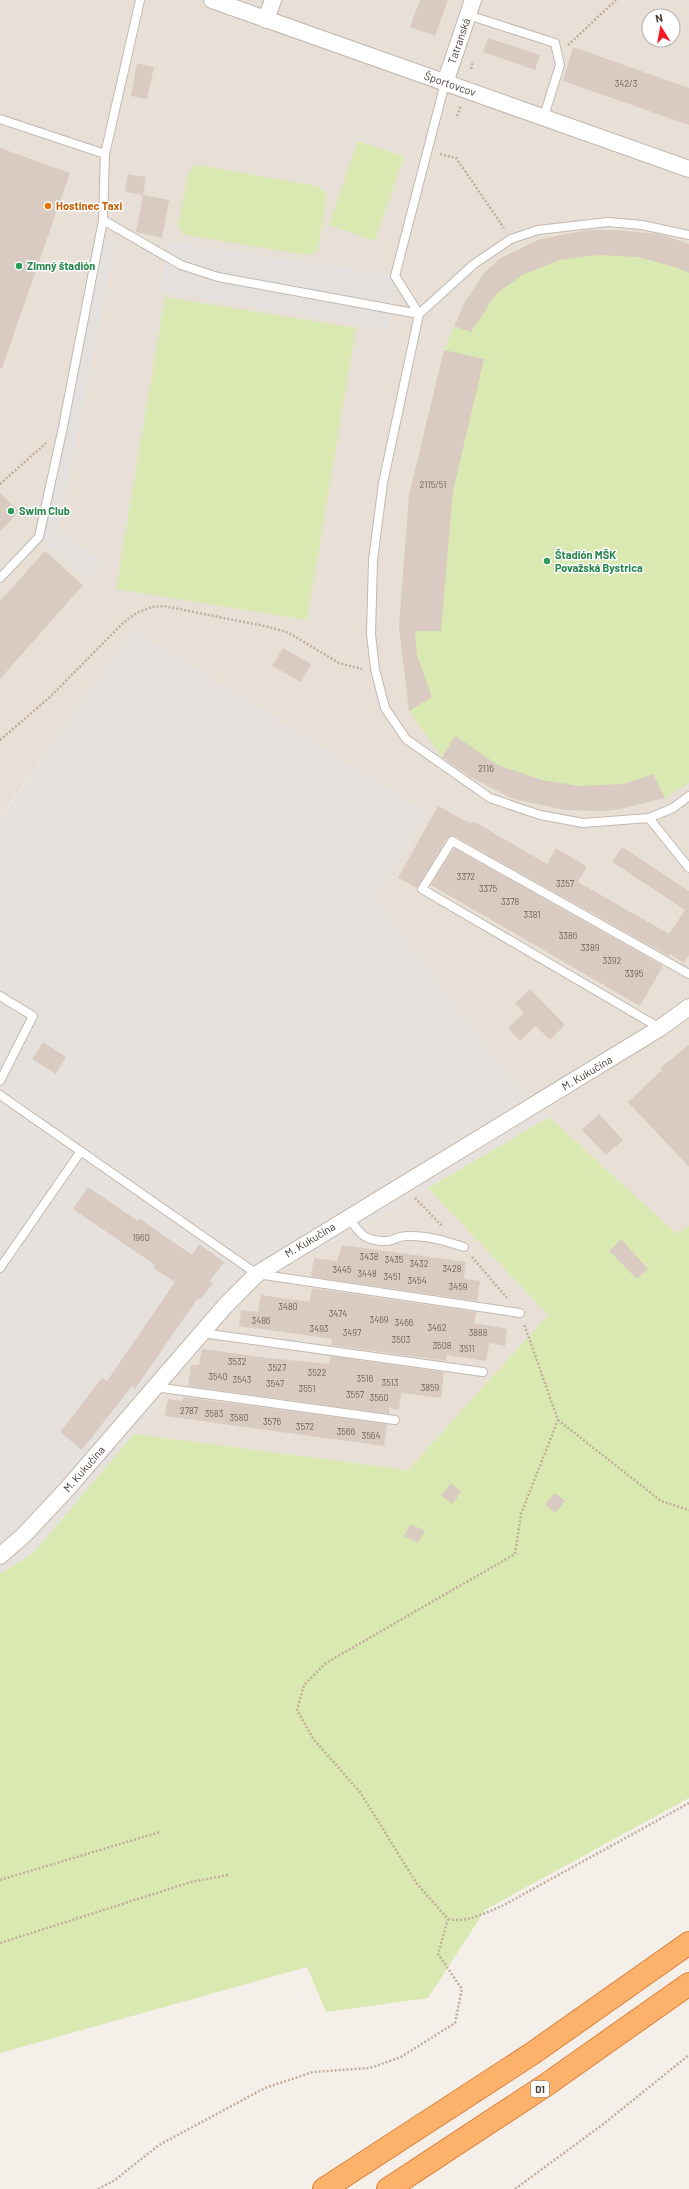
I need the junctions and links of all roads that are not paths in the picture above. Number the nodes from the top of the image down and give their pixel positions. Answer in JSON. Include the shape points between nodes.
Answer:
{"nodes":[{"id":1,"x":140,"y":0,"type":"edge"},
{"id":2,"x":212,"y":0,"type":"edge"},
{"id":3,"x":273,"y":0,"type":"edge"},
{"id":4,"x":474,"y":0,"type":"edge"},
{"id":5,"x":468,"y":15,"type":"junction"},
{"id":6,"x":266,"y":20,"type":"junction"},
{"id":7,"x":445,"y":83,"type":"junction"},
{"id":8,"x":544,"y":116,"type":"junction"},
{"id":9,"x":0,"y":119,"type":"edge"},
{"id":10,"x":105,"y":154,"type":"junction"},
{"id":11,"x":689,"y":168,"type":"edge"},
{"id":12,"x":103,"y":220,"type":"junction"},
{"id":13,"x":689,"y":235,"type":"edge"},
{"id":14,"x":419,"y":314,"type":"junction"},
{"id":15,"x":0,"y":578,"type":"edge"},
{"id":16,"x":689,"y":796,"type":"edge"},
{"id":17,"x":649,"y":818,"type":"junction"},
{"id":18,"x":689,"y":868,"type":"edge"},
{"id":19,"x":689,"y":974,"type":"edge"},
{"id":20,"x":0,"y":996,"type":"edge"},
{"id":21,"x":689,"y":1007,"type":"edge"},
{"id":22,"x":660,"y":1028,"type":"junction"},
{"id":23,"x":0,"y":1081,"type":"edge"},
{"id":24,"x":0,"y":1095,"type":"edge"},
{"id":25,"x":81,"y":1151,"type":"junction"},
{"id":26,"x":350,"y":1216,"type":"junction"},
{"id":27,"x":464,"y":1247,"type":"road end"},
{"id":28,"x":0,"y":1268,"type":"edge"},
{"id":29,"x":257,"y":1274,"type":"junction"},
{"id":30,"x":520,"y":1313,"type":"road end"},
{"id":31,"x":201,"y":1333,"type":"junction"},
{"id":32,"x":482,"y":1372,"type":"dead end"},
{"id":33,"x":155,"y":1387,"type":"junction"},
{"id":34,"x":395,"y":1420,"type":"dead end"},
{"id":35,"x":0,"y":1556,"type":"edge"},
{"id":36,"x":689,"y":1943,"type":"edge"},
{"id":37,"x":689,"y":1984,"type":"edge"},
{"id":38,"x":324,"y":2189,"type":"edge"},
{"id":39,"x":388,"y":2189,"type":"edge"}],
"edges":[{"from":1,"to":10,"type":"lane"},
{"from":2,"to":6,"type":"street","name":"Športovcov"},
{"from":3,"to":6,"type":"street"},
{"from":4,"to":5,"type":"street","name":"Tatranská"},
{"from":5,"to":7,"type":"street","name":"Tatranská"},
{"from":5,"to":8,"type":"lane","via":[[555,43],[560,65]]},
{"from":6,"to":7,"type":"street","name":"Športovcov"},
{"from":7,"to":8,"type":"street","name":"Športovcov"},
{"from":7,"to":14,"type":"lane","via":[[395,276]]},
{"from":8,"to":11,"type":"street","name":"Športovcov"},
{"from":9,"to":10,"type":"lane"},
{"from":10,"to":12,"type":"lane"},
{"from":12,"to":14,"type":"lane","via":[[181,265],[218,277]]},
{"from":12,"to":15,"type":"lane","via":[[39,536]]},
{"from":13,"to":14,"type":"lane","via":[[642,225],[608,222],[538,230],[511,239],[474,264]]},
{"from":14,"to":17,"type":"lane","via":[[383,483],[372,560],[371,634],[375,669],[385,708],[406,739],[490,798],[540,815],[583,823]]},
{"from":16,"to":17,"type":"lane","via":[[673,808]]},
{"from":17,"to":18,"type":"lane"},
{"from":19,"to":22,"type":"lane","via":[[452,841],[422,888]]},
{"from":20,"to":23,"type":"lane","via":[[34,1016]]},
{"from":21,"to":22,"type":"street","name":"M. Kukučína"},
{"from":22,"to":26,"type":"street","name":"M. Kukučína"},
{"from":24,"to":25,"type":"lane"},
{"from":25,"to":28,"type":"lane"},
{"from":25,"to":29,"type":"lane"},
{"from":26,"to":27,"type":"lane","via":[[359,1234],[371,1240],[388,1241],[405,1236],[435,1238]]},
{"from":26,"to":29,"type":"street","name":"M. Kukučína"},
{"from":29,"to":30,"type":"lane"},
{"from":29,"to":31,"type":"street","name":"M. Kukučína"},
{"from":31,"to":32,"type":"lane"},
{"from":31,"to":33,"type":"street","name":"M. Kukučína"},
{"from":33,"to":34,"type":"lane"},
{"from":33,"to":35,"type":"street","name":"M. Kukučína","via":[[67,1489],[24,1535]]},
{"from":36,"to":38,"type":"highway","via":[[533,2053]]},
{"from":37,"to":39,"type":"highway","number":"D1","via":[[546,2085]]}]}
